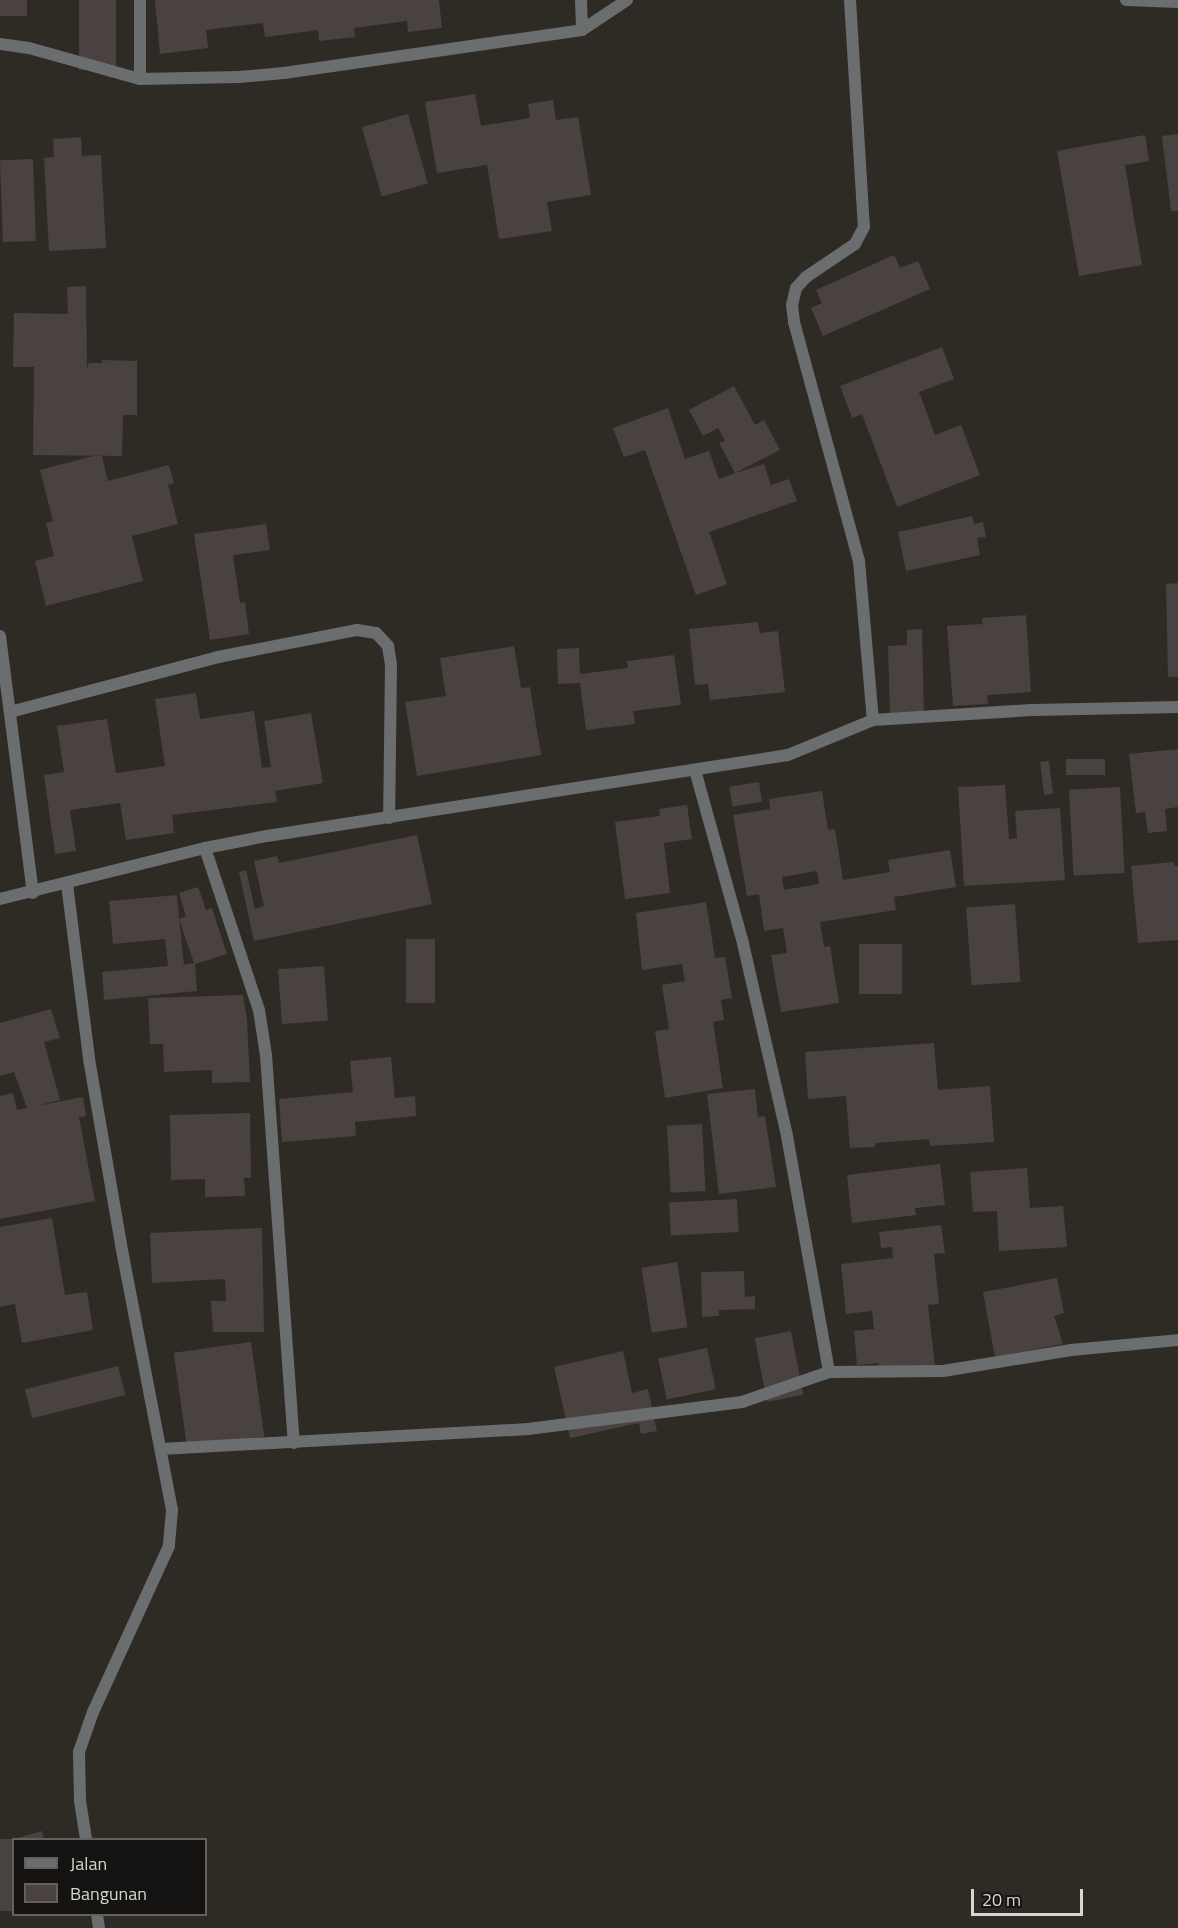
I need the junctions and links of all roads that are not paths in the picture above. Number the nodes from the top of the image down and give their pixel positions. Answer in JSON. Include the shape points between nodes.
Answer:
{"nodes":[{"id":1,"x":140,"y":0,"type":"edge"},
{"id":2,"x":581,"y":0,"type":"edge"},
{"id":3,"x":627,"y":0,"type":"edge"},
{"id":4,"x":850,"y":0,"type":"edge"},
{"id":5,"x":1126,"y":0,"type":"edge"},
{"id":6,"x":1178,"y":2,"type":"edge"},
{"id":7,"x":582,"y":30,"type":"junction"},
{"id":8,"x":0,"y":44,"type":"edge"},
{"id":9,"x":140,"y":79,"type":"junction"},
{"id":10,"x":0,"y":636,"type":"edge"},
{"id":11,"x":1178,"y":707,"type":"edge"},
{"id":12,"x":10,"y":712,"type":"junction"},
{"id":13,"x":873,"y":720,"type":"junction"},
{"id":14,"x":695,"y":770,"type":"junction"},
{"id":15,"x":389,"y":818,"type":"junction"},
{"id":16,"x":205,"y":848,"type":"junction"},
{"id":17,"x":67,"y":884,"type":"junction"},
{"id":18,"x":33,"y":893,"type":"junction"},
{"id":19,"x":0,"y":900,"type":"edge"},
{"id":20,"x":1178,"y":1340,"type":"edge"},
{"id":21,"x":829,"y":1372,"type":"junction"},
{"id":22,"x":294,"y":1443,"type":"junction"},
{"id":23,"x":161,"y":1449,"type":"junction"},
{"id":24,"x":86,"y":1838,"type":"edge"}],
"edges":[{"from":1,"to":9,"type":"street"},
{"from":2,"to":7,"type":"street"},
{"from":3,"to":7,"type":"street"},
{"from":4,"to":13,"type":"street","via":[[864,227],[855,244],[806,277],[796,288],[792,305],[859,561]]},
{"from":5,"to":6,"type":"street"},
{"from":7,"to":9,"type":"street","via":[[284,73]]},
{"from":8,"to":9,"type":"street","via":[[29,48]]},
{"from":10,"to":12,"type":"street"},
{"from":11,"to":13,"type":"street","via":[[1032,710]]},
{"from":12,"to":15,"type":"street","via":[[218,657],[357,630],[375,633],[388,646],[391,664]]},
{"from":12,"to":18,"type":"street"},
{"from":13,"to":14,"type":"street","via":[[788,755]]},
{"from":14,"to":15,"type":"street"},
{"from":14,"to":21,"type":"street","via":[[742,939],[784,1125]]},
{"from":15,"to":16,"type":"street"},
{"from":16,"to":17,"type":"street"},
{"from":16,"to":22,"type":"street","via":[[260,1010]]},
{"from":17,"to":18,"type":"street"},
{"from":17,"to":23,"type":"street","via":[[89,1059]]},
{"from":18,"to":19,"type":"street"},
{"from":20,"to":21,"type":"street","via":[[1071,1350],[943,1371]]},
{"from":21,"to":22,"type":"street","via":[[742,1402],[528,1429]]},
{"from":22,"to":23,"type":"street"},
{"from":23,"to":24,"type":"street","via":[[172,1510],[169,1546],[93,1712],[79,1752]]}]}
